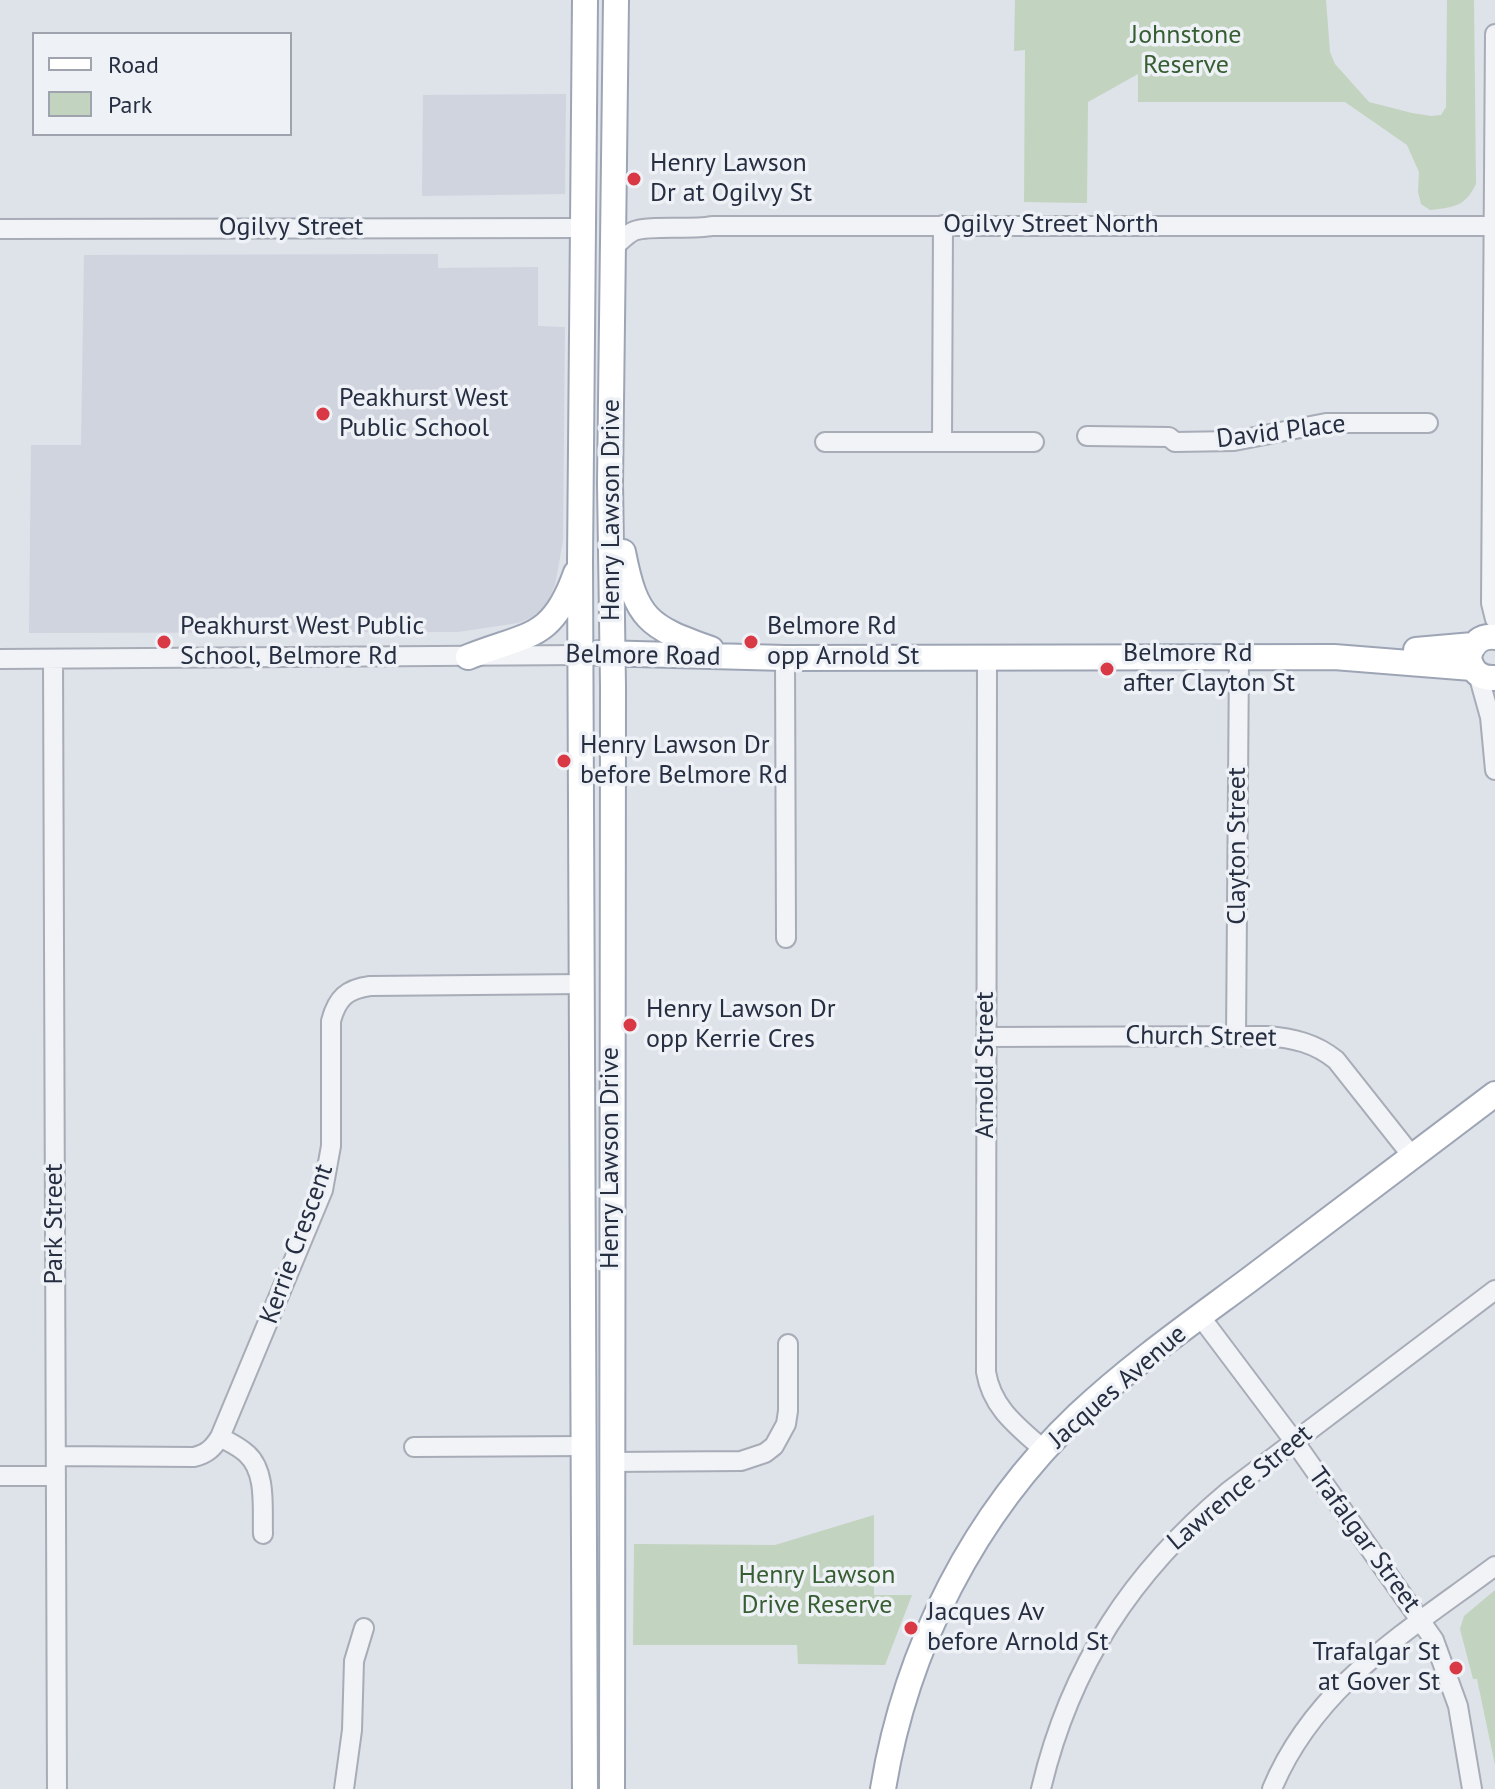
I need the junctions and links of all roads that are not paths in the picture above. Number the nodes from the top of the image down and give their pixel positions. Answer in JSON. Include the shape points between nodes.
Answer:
{"nodes":[{"id":1,"x":585,"y":0,"type":"edge"},
{"id":2,"x":616,"y":0,"type":"edge"},
{"id":3,"x":1495,"y":34,"type":"edge"},
{"id":4,"x":943,"y":225,"type":"junction"},
{"id":5,"x":1494,"y":226,"type":"edge"},
{"id":6,"x":583,"y":228,"type":"junction"},
{"id":7,"x":0,"y":229,"type":"edge"},
{"id":8,"x":614,"y":247,"type":"junction"},
{"id":9,"x":1428,"y":423,"type":"dead end"},
{"id":10,"x":1087,"y":436,"type":"dead end"},
{"id":11,"x":825,"y":442,"type":"dead end"},
{"id":12,"x":942,"y":442,"type":"junction"},
{"id":13,"x":1034,"y":442,"type":"dead end"},
{"id":14,"x":610,"y":483,"type":"junction"},
{"id":15,"x":580,"y":561,"type":"junction"},
{"id":16,"x":1493,"y":611,"type":"edge"},
{"id":17,"x":613,"y":652,"type":"junction"},
{"id":18,"x":581,"y":655,"type":"junction"},
{"id":19,"x":468,"y":657,"type":"junction"},
{"id":20,"x":736,"y":657,"type":"junction"},
{"id":21,"x":987,"y":657,"type":"junction"},
{"id":22,"x":1239,"y":657,"type":"junction"},
{"id":23,"x":1482,"y":657,"type":"edge"},
{"id":24,"x":785,"y":658,"type":"junction"},
{"id":25,"x":0,"y":659,"type":"edge"},
{"id":26,"x":53,"y":659,"type":"junction"},
{"id":27,"x":1495,"y":693,"type":"edge"},
{"id":28,"x":1490,"y":717,"type":"junction"},
{"id":29,"x":1495,"y":770,"type":"edge"},
{"id":30,"x":786,"y":938,"type":"dead end"},
{"id":31,"x":583,"y":984,"type":"junction"},
{"id":32,"x":1236,"y":1036,"type":"junction"},
{"id":33,"x":986,"y":1037,"type":"junction"},
{"id":34,"x":1495,"y":1094,"type":"edge"},
{"id":35,"x":1412,"y":1156,"type":"junction"},
{"id":36,"x":1495,"y":1290,"type":"edge"},
{"id":37,"x":1200,"y":1316,"type":"junction"},
{"id":38,"x":788,"y":1344,"type":"dead end"},
{"id":39,"x":220,"y":1437,"type":"junction"},
{"id":40,"x":1294,"y":1441,"type":"junction"},
{"id":41,"x":585,"y":1446,"type":"junction"},
{"id":42,"x":414,"y":1447,"type":"dead end"},
{"id":43,"x":1044,"y":1450,"type":"junction"},
{"id":44,"x":56,"y":1456,"type":"junction"},
{"id":45,"x":611,"y":1462,"type":"junction"},
{"id":46,"x":0,"y":1476,"type":"edge"},
{"id":47,"x":56,"y":1476,"type":"junction"},
{"id":48,"x":263,"y":1534,"type":"dead end"},
{"id":49,"x":1495,"y":1566,"type":"edge"},
{"id":50,"x":1422,"y":1621,"type":"junction"},
{"id":51,"x":364,"y":1628,"type":"dead end"},
{"id":52,"x":57,"y":1789,"type":"edge"},
{"id":53,"x":344,"y":1789,"type":"edge"},
{"id":54,"x":585,"y":1789,"type":"edge"},
{"id":55,"x":612,"y":1789,"type":"edge"},
{"id":56,"x":883,"y":1789,"type":"edge"},
{"id":57,"x":1041,"y":1789,"type":"edge"},
{"id":58,"x":1272,"y":1789,"type":"edge"},
{"id":59,"x":1472,"y":1789,"type":"edge"}],
"edges":[{"from":1,"to":6,"type":"main road","name":"Henry Lawson Drive"},
{"from":2,"to":8,"type":"main road","name":"Henry Lawson Drive"},
{"from":3,"to":5,"type":"street"},
{"from":4,"to":5,"type":"street","name":"Ogilvy Street North"},
{"from":4,"to":8,"type":"street","name":"Ogilvy Street North","via":[[640,230]]},
{"from":4,"to":12,"type":"street"},
{"from":5,"to":16,"type":"street"},
{"from":6,"to":7,"type":"street","name":"Ogilvy Street"},
{"from":6,"to":15,"type":"main road","name":"Henry Lawson Drive"},
{"from":8,"to":14,"type":"main road","name":"Henry Lawson Drive"},
{"from":9,"to":10,"type":"street","name":"David Place","via":[[1326,423],[1221,442]]},
{"from":11,"to":12,"type":"street"},
{"from":12,"to":13,"type":"street"},
{"from":14,"to":17,"type":"main road","name":"Henry Lawson Drive"},
{"from":14,"to":20,"type":"main road","via":[[631,593],[644,614],[664,631]]},
{"from":15,"to":18,"type":"main road","name":"Henry Lawson Drive"},
{"from":15,"to":19,"type":"main road","via":[[553,620],[523,639]]},
{"from":16,"to":23,"type":"street"},
{"from":17,"to":18,"type":"main road","name":"Belmore Road"},
{"from":17,"to":20,"type":"main road","name":"Belmore Road"},
{"from":17,"to":45,"type":"main road","name":"Henry Lawson Drive"},
{"from":18,"to":19,"type":"street","name":"Belmore Road"},
{"from":18,"to":31,"type":"main road","name":"Henry Lawson Drive"},
{"from":19,"to":26,"type":"street","name":"Belmore Road"},
{"from":20,"to":24,"type":"main road","name":"Belmore Road"},
{"from":21,"to":22,"type":"main road","name":"Belmore Road"},
{"from":21,"to":24,"type":"main road","name":"Belmore Road"},
{"from":21,"to":33,"type":"street","name":"Arnold Street"},
{"from":22,"to":23,"type":"main road","name":"Belmore Road"},
{"from":22,"to":32,"type":"street","name":"Clayton Street"},
{"from":23,"to":28,"type":"street"},
{"from":24,"to":30,"type":"street"},
{"from":25,"to":26,"type":"street","name":"Belmore Road"},
{"from":26,"to":44,"type":"street","name":"Park Street"},
{"from":27,"to":28,"type":"street"},
{"from":28,"to":29,"type":"street"},
{"from":31,"to":39,"type":"street","name":"Kerrie Crescent","via":[[336,990],[331,1021],[331,1146],[323,1190]]},
{"from":31,"to":41,"type":"main road","name":"Henry Lawson Drive"},
{"from":32,"to":33,"type":"street","name":"Church Street"},
{"from":32,"to":35,"type":"street","name":"Church Street","via":[[1285,1037],[1325,1051],[1347,1071]]},
{"from":33,"to":43,"type":"street","name":"Arnold Street","via":[[986,1372],[999,1408]]},
{"from":34,"to":35,"type":"main road","name":"Jacques Avenue"},
{"from":35,"to":37,"type":"main road","name":"Jacques Avenue"},
{"from":36,"to":40,"type":"street","name":"Lawrence Street"},
{"from":37,"to":40,"type":"street","name":"Trafalgar Street"},
{"from":37,"to":43,"type":"main road","name":"Jacques Avenue","via":[[1111,1385]]},
{"from":38,"to":45,"type":"street","via":[[786,1424],[765,1453],[741,1461]]},
{"from":39,"to":44,"type":"street","via":[[214,1447],[194,1457]]},
{"from":39,"to":48,"type":"street","via":[[255,1463]]},
{"from":40,"to":50,"type":"street","name":"Trafalgar Street"},
{"from":40,"to":57,"type":"street","name":"Lawrence Street","via":[[1187,1527],[1118,1608],[1074,1689]]},
{"from":41,"to":42,"type":"street"},
{"from":41,"to":54,"type":"main road","name":"Henry Lawson Drive"},
{"from":43,"to":56,"type":"main road","name":"Jacques Avenue","via":[[982,1530],[938,1609],[901,1707]]},
{"from":44,"to":47,"type":"street","name":"Park Street"},
{"from":45,"to":55,"type":"main road","name":"Henry Lawson Drive"},
{"from":46,"to":47,"type":"street"},
{"from":47,"to":52,"type":"street","name":"Park Street"},
{"from":49,"to":50,"type":"street"},
{"from":50,"to":58,"type":"street","via":[[1321,1706],[1296,1740]]},
{"from":50,"to":59,"type":"street","name":"Trafalgar Street","via":[[1443,1659],[1458,1706]]},
{"from":51,"to":53,"type":"street","via":[[354,1661]]}]}
